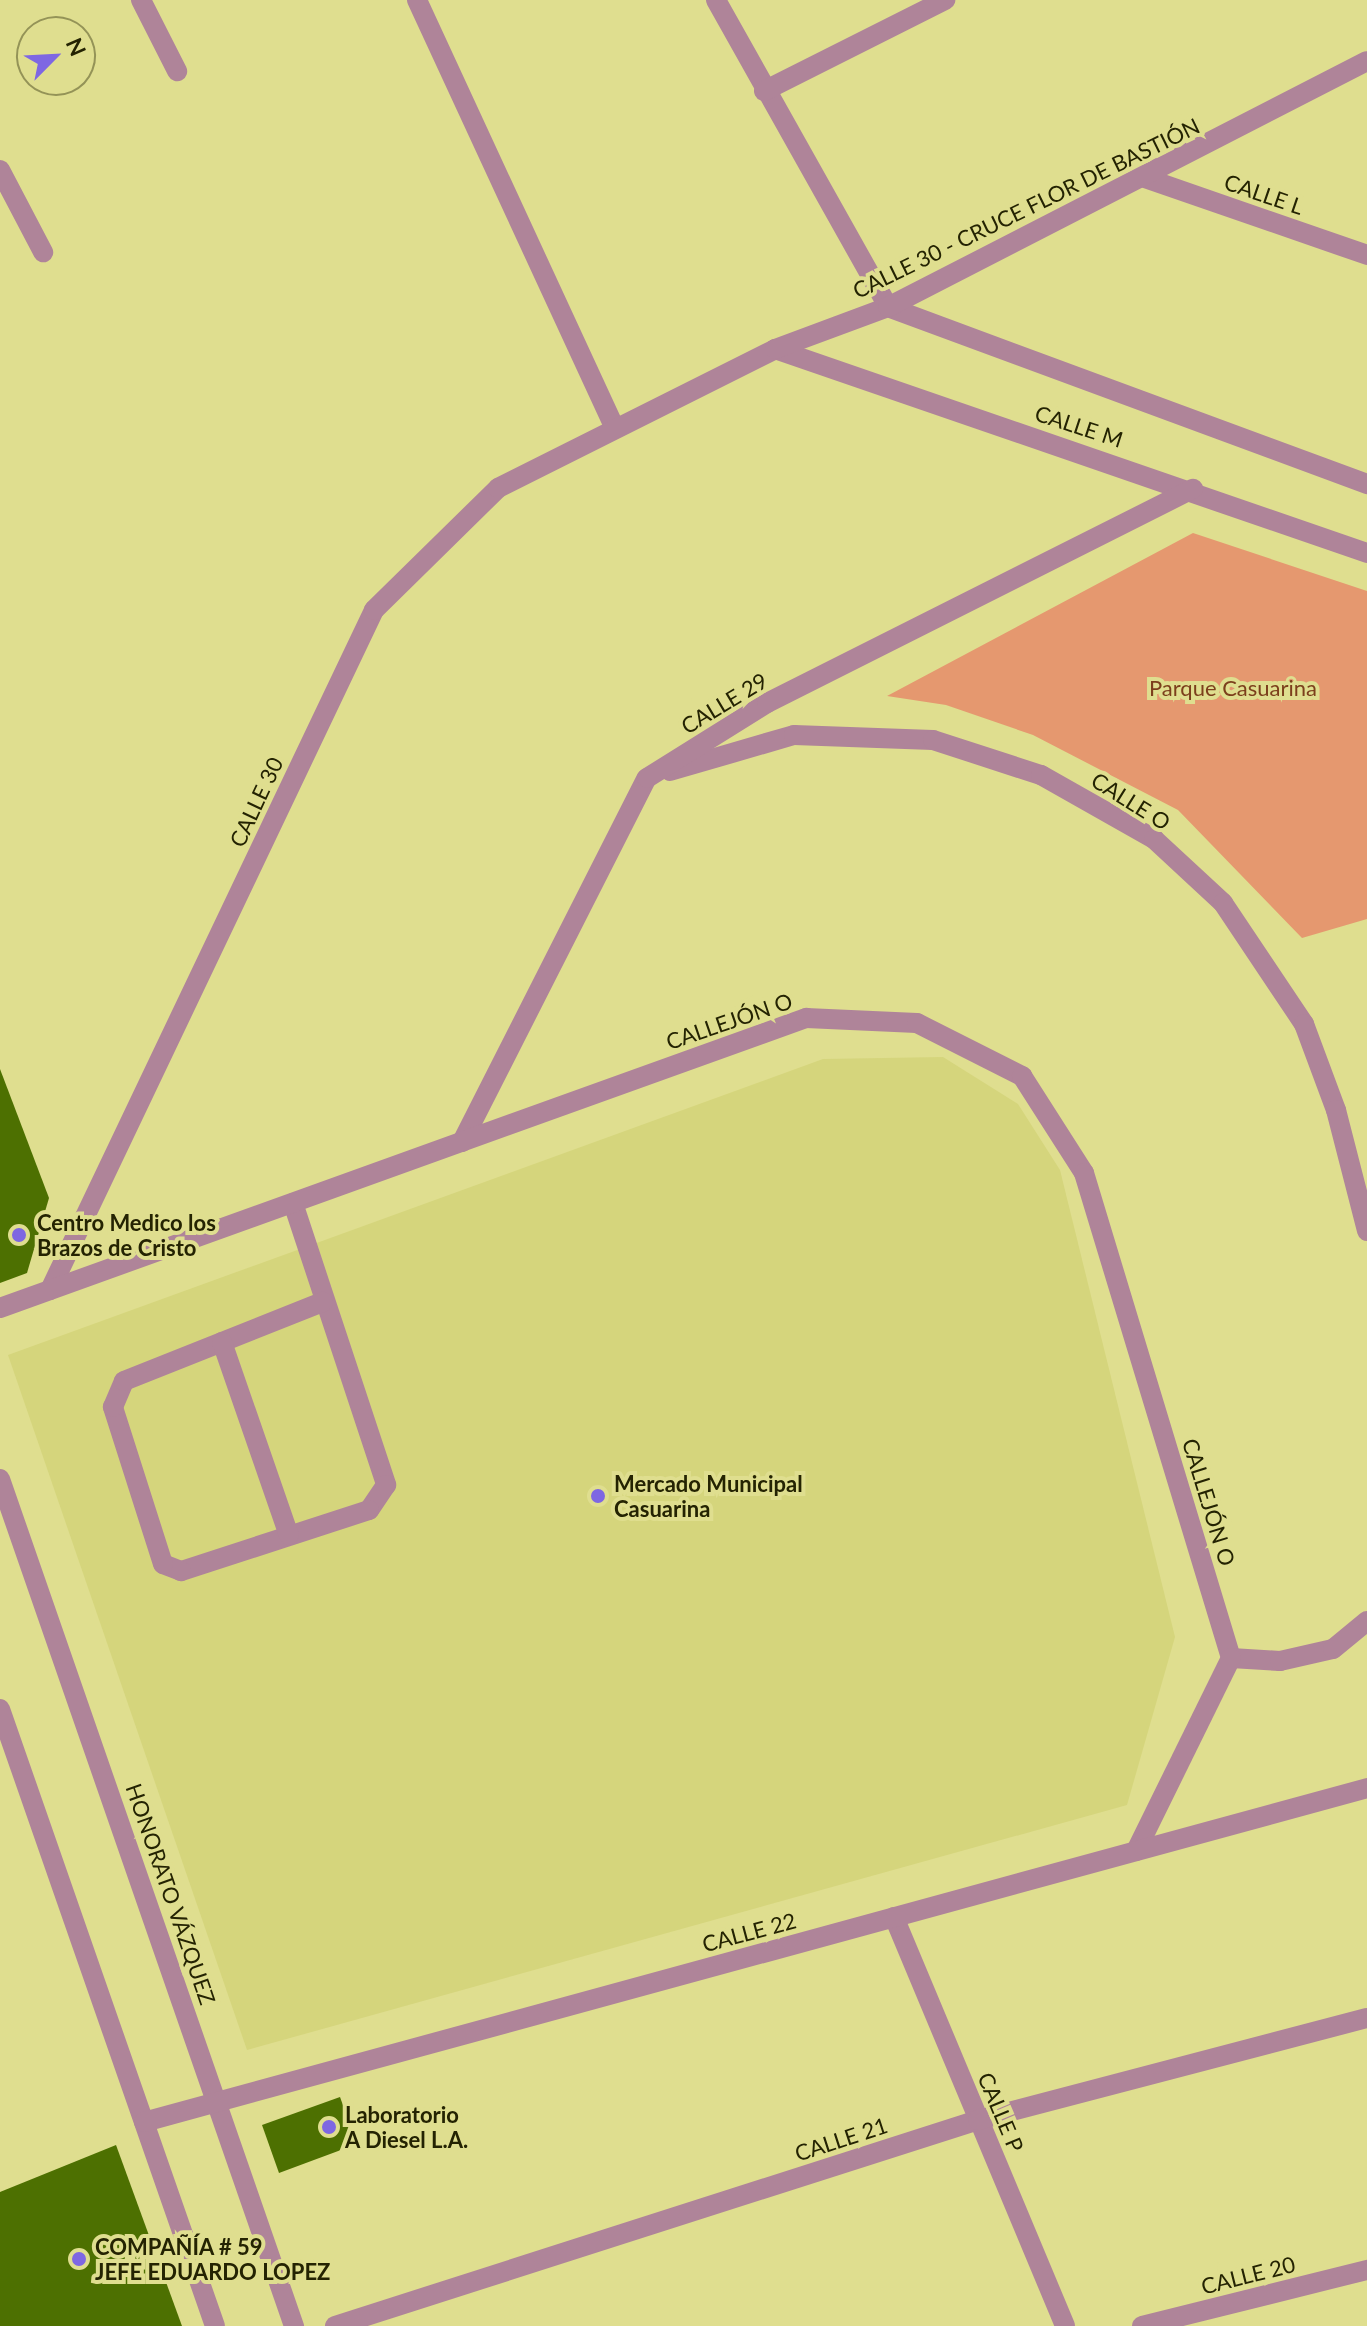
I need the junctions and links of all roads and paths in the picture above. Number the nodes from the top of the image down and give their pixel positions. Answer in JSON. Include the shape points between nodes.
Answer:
{"nodes":[{"id":1,"x":141,"y":0,"type":"edge"},
{"id":2,"x":417,"y":0,"type":"edge"},
{"id":3,"x":716,"y":0,"type":"edge"},
{"id":4,"x":945,"y":0,"type":"edge"},
{"id":5,"x":1367,"y":61,"type":"edge"},
{"id":6,"x":177,"y":71,"type":"dead end"},
{"id":7,"x":764,"y":91,"type":"junction"},
{"id":8,"x":0,"y":170,"type":"edge"},
{"id":9,"x":1145,"y":178,"type":"junction"},
{"id":10,"x":43,"y":252,"type":"dead end"},
{"id":11,"x":1367,"y":255,"type":"edge"},
{"id":12,"x":888,"y":307,"type":"junction"},
{"id":13,"x":775,"y":349,"type":"junction"},
{"id":14,"x":615,"y":428,"type":"junction"},
{"id":15,"x":1367,"y":484,"type":"edge"},
{"id":16,"x":1193,"y":489,"type":"junction"},
{"id":17,"x":1367,"y":553,"type":"edge"},
{"id":18,"x":647,"y":778,"type":"junction"},
{"id":19,"x":462,"y":1142,"type":"junction"},
{"id":20,"x":293,"y":1203,"type":"junction"},
{"id":21,"x":1367,"y":1231,"type":"edge"},
{"id":22,"x":50,"y":1290,"type":"junction"},
{"id":23,"x":323,"y":1302,"type":"junction"},
{"id":24,"x":0,"y":1308,"type":"edge"},
{"id":25,"x":222,"y":1342,"type":"junction"},
{"id":26,"x":0,"y":1479,"type":"edge"},
{"id":27,"x":289,"y":1535,"type":"junction"},
{"id":28,"x":1367,"y":1621,"type":"edge"},
{"id":29,"x":1231,"y":1658,"type":"junction"},
{"id":30,"x":0,"y":1709,"type":"edge"},
{"id":31,"x":1367,"y":1788,"type":"edge"},
{"id":32,"x":1136,"y":1851,"type":"junction"},
{"id":33,"x":894,"y":1917,"type":"junction"},
{"id":34,"x":1367,"y":2018,"type":"edge"},
{"id":35,"x":219,"y":2103,"type":"junction"},
{"id":36,"x":978,"y":2120,"type":"junction"},
{"id":37,"x":144,"y":2122,"type":"junction"},
{"id":38,"x":1367,"y":2270,"type":"edge"},
{"id":39,"x":215,"y":2326,"type":"edge"},
{"id":40,"x":294,"y":2326,"type":"edge"},
{"id":41,"x":335,"y":2326,"type":"edge"},
{"id":42,"x":1065,"y":2326,"type":"edge"},
{"id":43,"x":1142,"y":2326,"type":"edge"}],
"edges":[{"from":1,"to":6,"type":"street"},
{"from":2,"to":14,"type":"street"},
{"from":3,"to":7,"type":"street"},
{"from":4,"to":7,"type":"street"},
{"from":5,"to":9,"type":"street","name":"CALLE 30 - CRUCE FLOR DE BASTIÓN"},
{"from":7,"to":12,"type":"street"},
{"from":8,"to":10,"type":"street"},
{"from":9,"to":11,"type":"street","name":"CALLE L"},
{"from":9,"to":12,"type":"street","name":"CALLE 30 - CRUCE FLOR DE BASTIÓN"},
{"from":12,"to":13,"type":"street","name":"CALLE 30 - CRUCE FLOR DE BASTIÓN"},
{"from":12,"to":15,"type":"street","name":"CALLE M"},
{"from":13,"to":14,"type":"street","name":"CALLE 30 - CRUCE FLOR DE BASTIÓN"},
{"from":13,"to":16,"type":"street","name":"CALLE M"},
{"from":14,"to":22,"type":"street","name":"CALLE 30","via":[[498,488],[374,610]]},
{"from":16,"to":17,"type":"street","name":"CALLE M"},
{"from":16,"to":18,"type":"street","name":"CALLE 29","via":[[767,703]]},
{"from":18,"to":19,"type":"street"},
{"from":18,"to":21,"type":"street","name":"CALLE O","via":[[794,735],[933,740],[1041,775],[1154,839],[1223,903],[1304,1024],[1336,1110]]},
{"from":19,"to":20,"type":"street","name":"CALLEJÓN O"},
{"from":19,"to":29,"type":"street","name":"CALLEJÓN O","via":[[806,1018],[917,1023],[1022,1076],[1084,1173]]},
{"from":20,"to":22,"type":"street","name":"CALLEJÓN O"},
{"from":20,"to":23,"type":"street"},
{"from":22,"to":24,"type":"street","name":"CALLEJÓN O"},
{"from":23,"to":25,"type":"street"},
{"from":23,"to":27,"type":"street","via":[[386,1485],[369,1510]]},
{"from":25,"to":27,"type":"street"},
{"from":25,"to":27,"type":"street","via":[[124,1381],[113,1407],[163,1564],[181,1571]]},
{"from":26,"to":35,"type":"street","name":"HONORATO VÁZQUEZ"},
{"from":28,"to":29,"type":"street","via":[[1333,1649],[1280,1661]]},
{"from":29,"to":32,"type":"street"},
{"from":30,"to":37,"type":"street"},
{"from":31,"to":32,"type":"street","name":"CALLE 22"},
{"from":32,"to":33,"type":"street","name":"CALLE 22"},
{"from":33,"to":35,"type":"street","name":"CALLE 22"},
{"from":33,"to":36,"type":"street","name":"CALLE P"},
{"from":34,"to":36,"type":"street","name":"CALLE 21"},
{"from":35,"to":37,"type":"street","name":"CALLE 22"},
{"from":35,"to":40,"type":"street","name":"HONORATO VÁZQUEZ"},
{"from":36,"to":41,"type":"street","name":"CALLE 21"},
{"from":36,"to":42,"type":"street","name":"CALLE P"},
{"from":37,"to":39,"type":"street"},
{"from":38,"to":43,"type":"street","name":"CALLE 20"}]}
